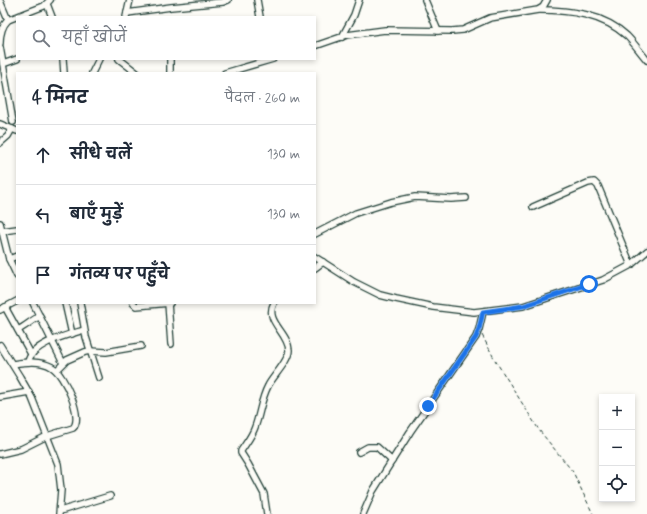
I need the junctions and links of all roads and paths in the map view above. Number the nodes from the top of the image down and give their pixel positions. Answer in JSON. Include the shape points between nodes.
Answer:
{"nodes":[{"id":1,"x":130,"y":0,"type":"edge"},
{"id":2,"x":171,"y":0,"type":"edge"},
{"id":3,"x":228,"y":0,"type":"edge"},
{"id":4,"x":257,"y":0,"type":"edge"},
{"id":5,"x":359,"y":0,"type":"edge"},
{"id":6,"x":425,"y":0,"type":"edge"},
{"id":7,"x":548,"y":0,"type":"edge"},
{"id":8,"x":0,"y":1,"type":"edge"},
{"id":9,"x":49,"y":2,"type":"edge"},
{"id":10,"x":171,"y":7,"type":"junction"},
{"id":11,"x":538,"y":10,"type":"junction"},
{"id":12,"x":127,"y":15,"type":"edge"},
{"id":13,"x":18,"y":16,"type":"edge"},
{"id":14,"x":52,"y":16,"type":"edge"},
{"id":15,"x":260,"y":16,"type":"edge"},
{"id":16,"x":16,"y":17,"type":"edge"},
{"id":17,"x":8,"y":20,"type":"junction"},
{"id":18,"x":438,"y":31,"type":"junction"},
{"id":19,"x":342,"y":37,"type":"junction"},
{"id":20,"x":0,"y":44,"type":"edge"},
{"id":21,"x":316,"y":46,"type":"edge"},
{"id":22,"x":0,"y":47,"type":"edge"},
{"id":23,"x":16,"y":59,"type":"edge"},
{"id":24,"x":63,"y":60,"type":"edge"},
{"id":25,"x":98,"y":60,"type":"edge"},
{"id":26,"x":119,"y":60,"type":"edge"},
{"id":27,"x":170,"y":60,"type":"edge"},
{"id":28,"x":269,"y":60,"type":"edge"},
{"id":29,"x":647,"y":60,"type":"edge"},
{"id":30,"x":3,"y":64,"type":"junction"},
{"id":31,"x":64,"y":72,"type":"edge"},
{"id":32,"x":92,"y":72,"type":"edge"},
{"id":33,"x":136,"y":72,"type":"edge"},
{"id":34,"x":170,"y":72,"type":"edge"},
{"id":35,"x":228,"y":72,"type":"edge"},
{"id":36,"x":15,"y":122,"type":"edge"},
{"id":37,"x":2,"y":124,"type":"edge"},
{"id":38,"x":14,"y":130,"type":"edge"},
{"id":39,"x":0,"y":143,"type":"edge"},
{"id":40,"x":466,"y":198,"type":"dead end"},
{"id":41,"x":533,"y":207,"type":"dead end"},
{"id":42,"x":0,"y":223,"type":"edge"},
{"id":43,"x":16,"y":230,"type":"edge"},
{"id":44,"x":2,"y":231,"type":"junction"},
{"id":45,"x":316,"y":233,"type":"edge"},
{"id":46,"x":647,"y":251,"type":"edge"},
{"id":47,"x":16,"y":256,"type":"edge"},
{"id":48,"x":316,"y":258,"type":"edge"},
{"id":49,"x":9,"y":259,"type":"junction"},
{"id":50,"x":323,"y":262,"type":"junction"},
{"id":51,"x":631,"y":265,"type":"junction"},
{"id":52,"x":316,"y":267,"type":"edge"},
{"id":53,"x":16,"y":273,"type":"edge"},
{"id":54,"x":16,"y":302,"type":"edge"},
{"id":55,"x":34,"y":304,"type":"edge"},
{"id":56,"x":65,"y":304,"type":"edge"},
{"id":57,"x":80,"y":304,"type":"edge"},
{"id":58,"x":134,"y":304,"type":"edge"},
{"id":59,"x":157,"y":304,"type":"edge"},
{"id":60,"x":168,"y":304,"type":"edge"},
{"id":61,"x":274,"y":304,"type":"edge"},
{"id":62,"x":3,"y":309,"type":"edge"},
{"id":63,"x":483,"y":312,"type":"junction"},
{"id":64,"x":40,"y":316,"type":"junction"},
{"id":65,"x":479,"y":329,"type":"junction"},
{"id":66,"x":18,"y":330,"type":"junction"},
{"id":67,"x":84,"y":330,"type":"junction"},
{"id":68,"x":72,"y":334,"type":"junction"},
{"id":69,"x":52,"y":341,"type":"junction"},
{"id":70,"x":171,"y":344,"type":"dead end"},
{"id":71,"x":0,"y":345,"type":"edge"},
{"id":72,"x":141,"y":346,"type":"dead end"},
{"id":73,"x":90,"y":351,"type":"junction"},
{"id":74,"x":31,"y":354,"type":"junction"},
{"id":75,"x":28,"y":362,"type":"junction"},
{"id":76,"x":63,"y":363,"type":"junction"},
{"id":77,"x":13,"y":364,"type":"junction"},
{"id":78,"x":57,"y":370,"type":"junction"},
{"id":79,"x":99,"y":378,"type":"dead end"},
{"id":80,"x":29,"y":392,"type":"junction"},
{"id":81,"x":0,"y":397,"type":"edge"},
{"id":82,"x":47,"y":436,"type":"junction"},
{"id":83,"x":359,"y":452,"type":"dead end"},
{"id":84,"x":0,"y":454,"type":"edge"},
{"id":85,"x":392,"y":461,"type":"junction"},
{"id":86,"x":110,"y":496,"type":"dead end"},
{"id":87,"x":60,"y":512,"type":"edge"},
{"id":88,"x":267,"y":514,"type":"edge"},
{"id":89,"x":363,"y":514,"type":"edge"},
{"id":90,"x":593,"y":514,"type":"edge"}],
"edges":[{"from":1,"to":12,"type":"street"},
{"from":2,"to":10,"type":"street"},
{"from":3,"to":10,"type":"street"},
{"from":4,"to":15,"type":"street"},
{"from":5,"to":19,"type":"street"},
{"from":6,"to":18,"type":"street"},
{"from":7,"to":11,"type":"street"},
{"from":8,"to":17,"type":"street"},
{"from":9,"to":13,"type":"street"},
{"from":9,"to":14,"type":"street"},
{"from":10,"to":12,"type":"street"},
{"from":11,"to":18,"type":"street","via":[[490,18],[463,30]]},
{"from":11,"to":29,"type":"street","via":[[570,12],[608,22],[628,38]]},
{"from":16,"to":17,"type":"street"},
{"from":17,"to":20,"type":"street","via":[[1,30]]},
{"from":18,"to":19,"type":"street","via":[[384,30]]},
{"from":19,"to":21,"type":"street"},
{"from":22,"to":30,"type":"street"},
{"from":23,"to":30,"type":"street"},
{"from":24,"to":31,"type":"street"},
{"from":25,"to":32,"type":"street"},
{"from":26,"to":33,"type":"street"},
{"from":27,"to":34,"type":"street"},
{"from":28,"to":35,"type":"street"},
{"from":30,"to":36,"type":"street"},
{"from":36,"to":37,"type":"street"},
{"from":37,"to":38,"type":"street"},
{"from":38,"to":39,"type":"street"},
{"from":40,"to":45,"type":"street","via":[[415,197],[391,202],[356,213]]},
{"from":41,"to":51,"type":"street","via":[[594,182],[598,186]]},
{"from":42,"to":44,"type":"street"},
{"from":43,"to":44,"type":"street"},
{"from":44,"to":49,"type":"street"},
{"from":46,"to":51,"type":"street"},
{"from":47,"to":49,"type":"street"},
{"from":48,"to":50,"type":"street"},
{"from":49,"to":53,"type":"street"},
{"from":50,"to":52,"type":"street"},
{"from":50,"to":63,"type":"street","via":[[366,289],[390,298],[452,311]]},
{"from":51,"to":63,"type":"street","via":[[603,280],[535,303]]},
{"from":54,"to":62,"type":"street"},
{"from":55,"to":64,"type":"street"},
{"from":56,"to":68,"type":"street"},
{"from":57,"to":67,"type":"street"},
{"from":58,"to":59,"type":"street"},
{"from":60,"to":70,"type":"street"},
{"from":61,"to":88,"type":"street","via":[[271,315],[288,343],[288,356],[268,387],[255,428],[241,450],[264,494]]},
{"from":62,"to":66,"type":"street"},
{"from":63,"to":65,"type":"street"},
{"from":64,"to":66,"type":"street"},
{"from":64,"to":69,"type":"street"},
{"from":65,"to":85,"type":"street"},
{"from":65,"to":90,"type":"path","via":[[495,360],[539,430],[573,472]]},
{"from":66,"to":74,"type":"street"},
{"from":67,"to":68,"type":"street"},
{"from":67,"to":73,"type":"street"},
{"from":68,"to":69,"type":"street"},
{"from":69,"to":74,"type":"street"},
{"from":69,"to":76,"type":"street"},
{"from":71,"to":77,"type":"street"},
{"from":72,"to":73,"type":"street","via":[[106,352]]},
{"from":73,"to":76,"type":"street"},
{"from":73,"to":79,"type":"street"},
{"from":74,"to":75,"type":"street"},
{"from":75,"to":77,"type":"street"},
{"from":75,"to":78,"type":"street","via":[[44,363]]},
{"from":76,"to":78,"type":"street"},
{"from":77,"to":80,"type":"street"},
{"from":78,"to":82,"type":"street","via":[[73,399],[76,425]]},
{"from":80,"to":81,"type":"street"},
{"from":80,"to":82,"type":"street"},
{"from":82,"to":84,"type":"street","via":[[21,449]]},
{"from":82,"to":87,"type":"street","via":[[58,464]]},
{"from":83,"to":85,"type":"street","via":[[368,447],[377,447]]},
{"from":85,"to":89,"type":"street"},
{"from":86,"to":87,"type":"street"}]}
